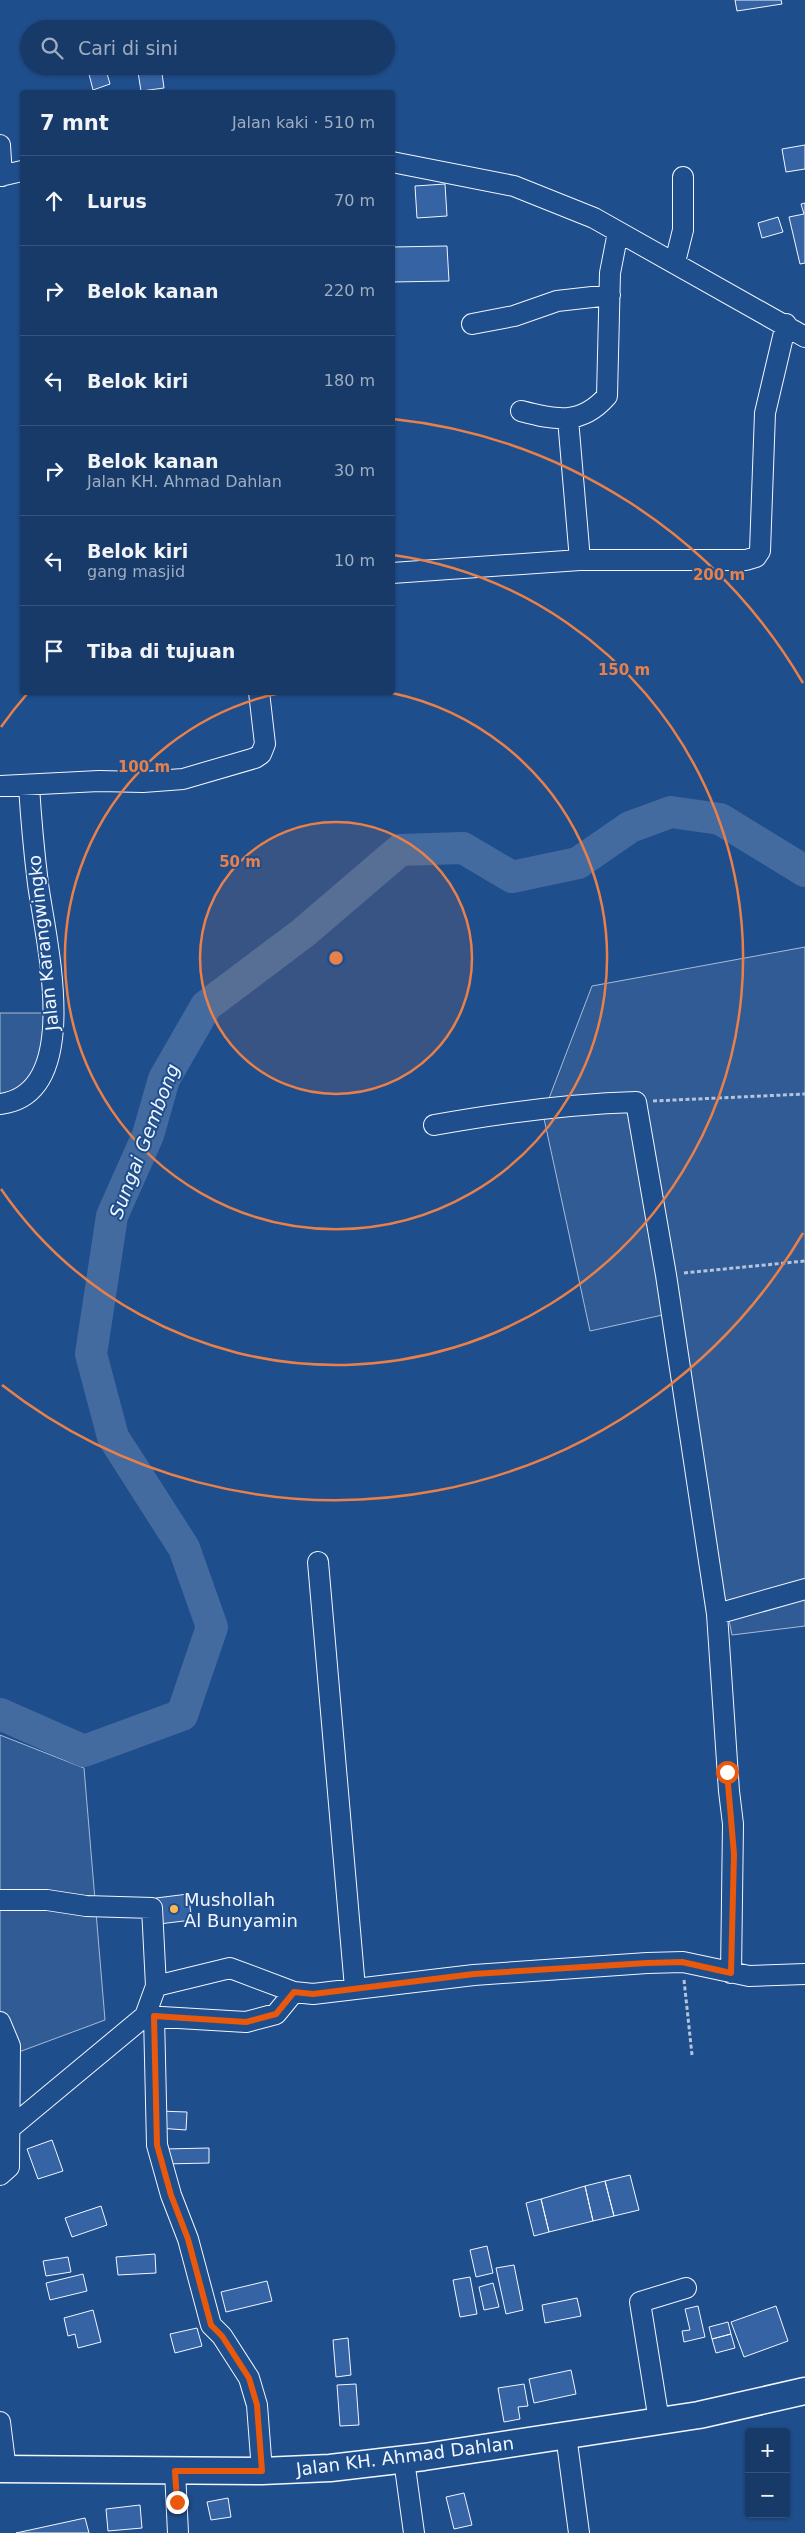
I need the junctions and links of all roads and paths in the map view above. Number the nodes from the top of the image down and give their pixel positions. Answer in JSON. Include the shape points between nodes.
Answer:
{"nodes":[{"id":1,"x":0,"y":145,"type":"edge"},
{"id":2,"x":395,"y":163,"type":"edge"},
{"id":3,"x":20,"y":171,"type":"edge"},
{"id":4,"x":1,"y":176,"type":"edge"},
{"id":5,"x":683,"y":177,"type":"dead end"},
{"id":6,"x":618,"y":232,"type":"junction"},
{"id":7,"x":675,"y":262,"type":"junction"},
{"id":8,"x":610,"y":295,"type":"junction"},
{"id":9,"x":472,"y":324,"type":"dead end"},
{"id":10,"x":786,"y":324,"type":"junction"},
{"id":11,"x":805,"y":337,"type":"edge"},
{"id":12,"x":521,"y":411,"type":"dead end"},
{"id":13,"x":568,"y":419,"type":"junction"},
{"id":14,"x":580,"y":560,"type":"junction"},
{"id":15,"x":395,"y":573,"type":"edge"},
{"id":16,"x":259,"y":695,"type":"edge"},
{"id":17,"x":0,"y":786,"type":"edge"},
{"id":18,"x":29,"y":786,"type":"junction"},
{"id":19,"x":805,"y":1094,"type":"edge"},
{"id":20,"x":636,"y":1102,"type":"junction"},
{"id":21,"x":0,"y":1104,"type":"edge"},
{"id":22,"x":434,"y":1125,"type":"dead end"},
{"id":23,"x":805,"y":1261,"type":"edge"},
{"id":24,"x":666,"y":1275,"type":"junction"},
{"id":25,"x":318,"y":1562,"type":"dead end"},
{"id":26,"x":805,"y":1589,"type":"edge"},
{"id":27,"x":717,"y":1614,"type":"junction"},
{"id":28,"x":0,"y":1900,"type":"edge"},
{"id":29,"x":682,"y":1962,"type":"junction"},
{"id":30,"x":731,"y":1973,"type":"junction"},
{"id":31,"x":805,"y":1974,"type":"edge"},
{"id":32,"x":156,"y":1986,"type":"junction"},
{"id":33,"x":355,"y":1988,"type":"junction"},
{"id":34,"x":294,"y":1992,"type":"junction"},
{"id":35,"x":150,"y":2016,"type":"junction"},
{"id":36,"x":0,"y":2022,"type":"edge"},
{"id":37,"x":692,"y":2055,"type":"dead end"},
{"id":38,"x":9,"y":2129,"type":"junction"},
{"id":39,"x":5,"y":2171,"type":"edge"},
{"id":40,"x":686,"y":2288,"type":"dead end"},
{"id":41,"x":805,"y":2391,"type":"edge"},
{"id":42,"x":659,"y":2421,"type":"junction"},
{"id":43,"x":0,"y":2422,"type":"edge"},
{"id":44,"x":566,"y":2435,"type":"junction"},
{"id":45,"x":404,"y":2460,"type":"junction"},
{"id":46,"x":3,"y":2470,"type":"edge"},
{"id":47,"x":175,"y":2471,"type":"junction"},
{"id":48,"x":262,"y":2471,"type":"junction"},
{"id":49,"x":178,"y":2533,"type":"edge"},
{"id":50,"x":414,"y":2533,"type":"edge"},
{"id":51,"x":579,"y":2533,"type":"edge"}],
"edges":[{"from":1,"to":4,"type":"street"},
{"from":2,"to":6,"type":"street","via":[[514,186],[594,218]]},
{"from":3,"to":4,"type":"street"},
{"from":5,"to":7,"type":"street","via":[[683,230]]},
{"from":6,"to":7,"type":"street"},
{"from":6,"to":8,"type":"street","via":[[610,273]]},
{"from":7,"to":10,"type":"street"},
{"from":8,"to":9,"type":"street","via":[[557,301],[514,316]]},
{"from":8,"to":13,"type":"street","via":[[607,396],[597,408]]},
{"from":10,"to":11,"type":"street"},
{"from":10,"to":14,"type":"street","via":[[764,414],[760,551],[756,557],[746,560]]},
{"from":12,"to":13,"type":"street","via":[[552,420]]},
{"from":13,"to":14,"type":"street"},
{"from":14,"to":15,"type":"street"},
{"from":16,"to":18,"type":"street","via":[[265,744],[261,754],[254,758],[183,779]]},
{"from":17,"to":18,"type":"street"},
{"from":18,"to":21,"type":"street","name":"Jalan Karangwingko","via":[[55,1024],[46,1066],[37,1082],[24,1095]]},
{"from":19,"to":20,"type":"path"},
{"from":20,"to":22,"type":"street","via":[[501,1113]]},
{"from":20,"to":24,"type":"street"},
{"from":23,"to":24,"type":"path"},
{"from":24,"to":27,"type":"street"},
{"from":25,"to":33,"type":"street"},
{"from":26,"to":27,"type":"street"},
{"from":27,"to":30,"type":"street","via":[[733,1832]]},
{"from":28,"to":32,"type":"street","via":[[152,1908]]},
{"from":29,"to":30,"type":"street"},
{"from":29,"to":33,"type":"street","via":[[474,1974]]},
{"from":29,"to":37,"type":"path"},
{"from":30,"to":31,"type":"street","via":[[749,1976]]},
{"from":32,"to":34,"type":"street","via":[[230,1968]]},
{"from":32,"to":35,"type":"street"},
{"from":33,"to":34,"type":"street","via":[[313,1994]]},
{"from":34,"to":35,"type":"street","via":[[276,2014],[246,2022]]},
{"from":35,"to":38,"type":"street"},
{"from":35,"to":48,"type":"street","via":[[157,2145],[188,2239],[211,2325],[222,2336],[249,2378],[257,2405]]},
{"from":36,"to":38,"type":"street","via":[[10,2046]]},
{"from":38,"to":39,"type":"street"},
{"from":40,"to":42,"type":"street","via":[[640,2302]]},
{"from":41,"to":42,"type":"main road","name":"Jalan KH. Ahmad Dahlan"},
{"from":42,"to":44,"type":"main road","name":"Jalan KH. Ahmad Dahlan"},
{"from":43,"to":46,"type":"street"},
{"from":44,"to":45,"type":"main road","name":"Jalan KH. Ahmad Dahlan"},
{"from":44,"to":51,"type":"street"},
{"from":45,"to":48,"type":"main road","name":"Jalan KH. Ahmad Dahlan"},
{"from":45,"to":50,"type":"street"},
{"from":46,"to":47,"type":"main road","name":"Jalan KH. Ahmad Dahlan"},
{"from":47,"to":48,"type":"main road","name":"Jalan KH. Ahmad Dahlan"},
{"from":47,"to":49,"type":"street"}]}
